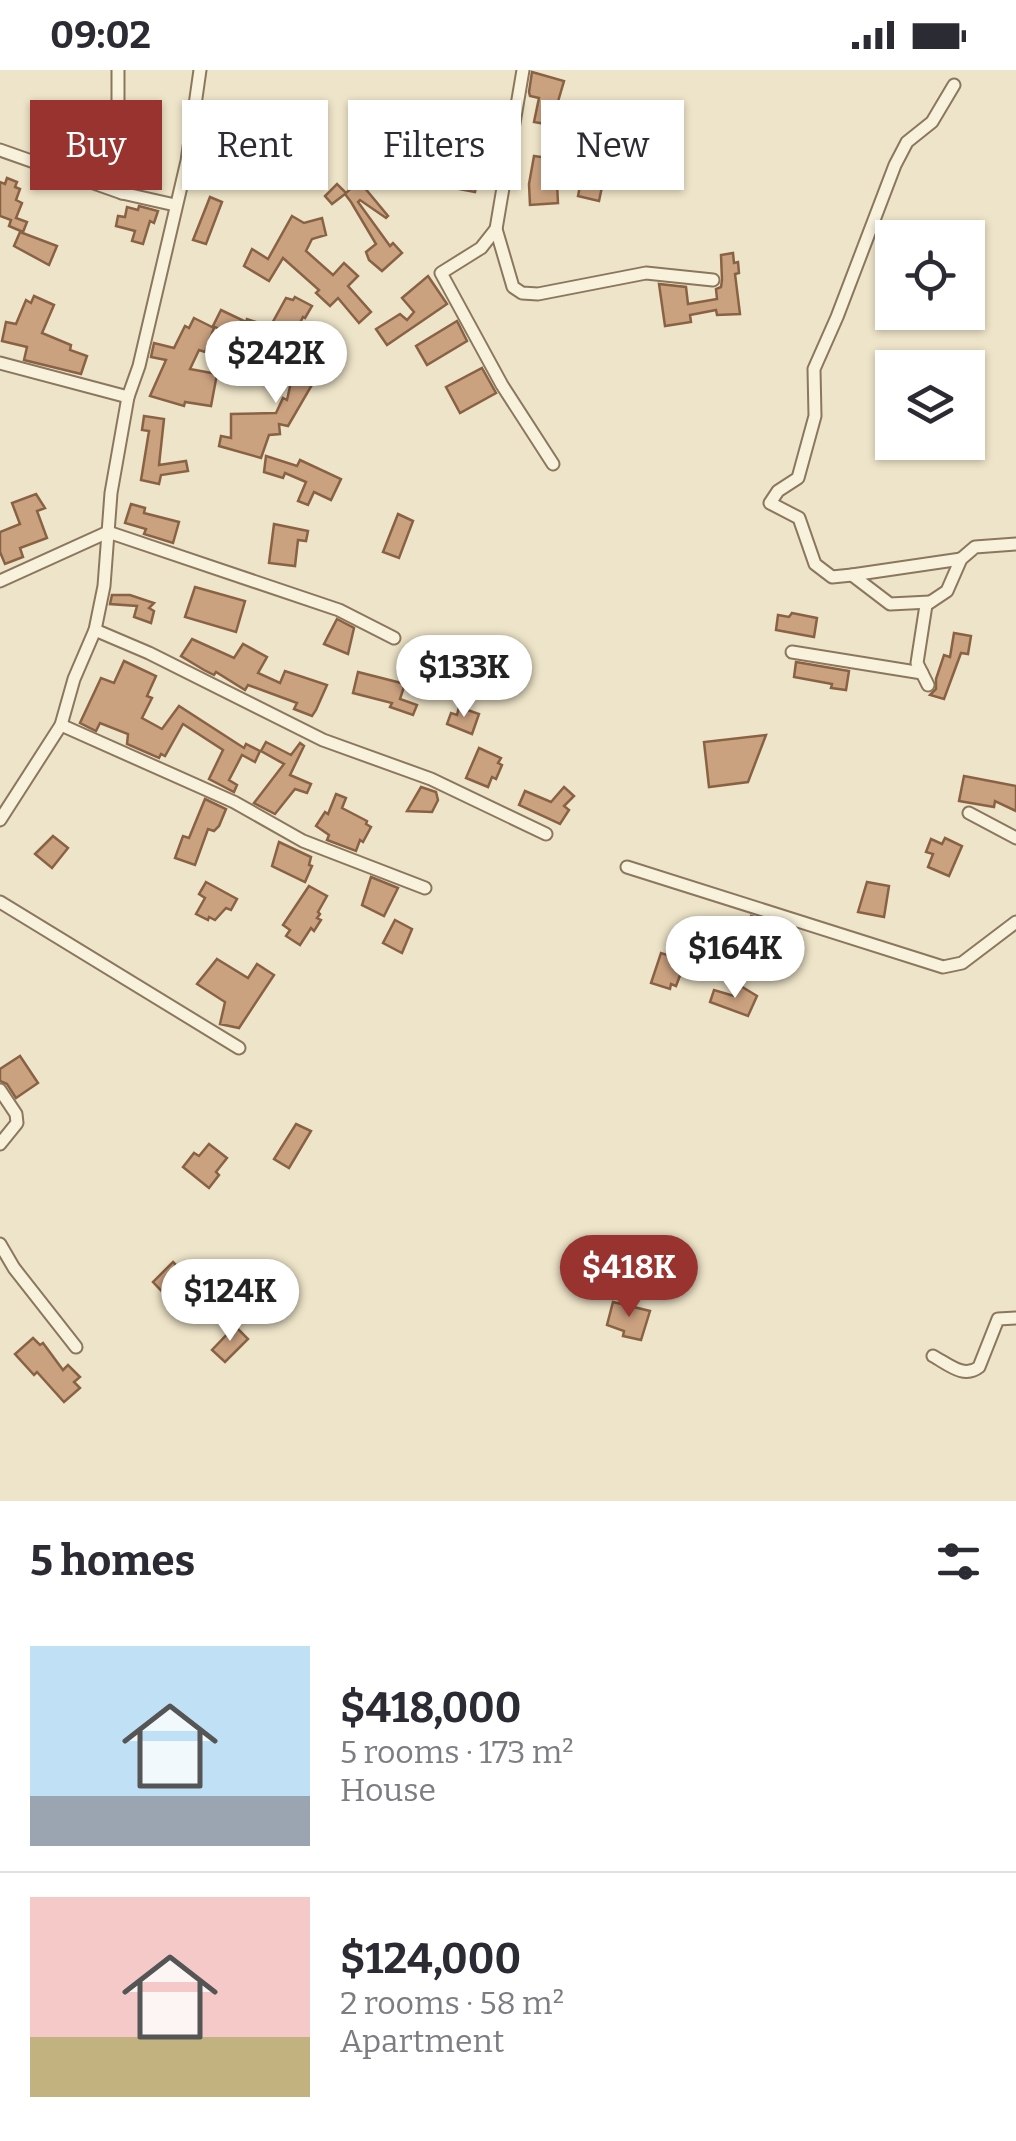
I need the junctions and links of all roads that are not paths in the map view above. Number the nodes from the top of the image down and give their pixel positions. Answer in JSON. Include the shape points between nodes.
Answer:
{"nodes":[{"id":1,"x":118,"y":70,"type":"edge"},
{"id":2,"x":200,"y":70,"type":"edge"},
{"id":3,"x":524,"y":70,"type":"edge"},
{"id":4,"x":954,"y":85,"type":"dead end"},
{"id":5,"x":0,"y":150,"type":"edge"},
{"id":6,"x":122,"y":193,"type":"junction"},
{"id":7,"x":175,"y":205,"type":"junction"},
{"id":8,"x":496,"y":229,"type":"junction"},
{"id":9,"x":713,"y":280,"type":"dead end"},
{"id":10,"x":0,"y":364,"type":"edge"},
{"id":11,"x":128,"y":396,"type":"junction"},
{"id":12,"x":553,"y":464,"type":"dead end"},
{"id":13,"x":108,"y":532,"type":"junction"},
{"id":14,"x":1016,"y":544,"type":"edge"},
{"id":15,"x":961,"y":559,"type":"junction"},
{"id":16,"x":852,"y":575,"type":"junction"},
{"id":17,"x":0,"y":580,"type":"edge"},
{"id":18,"x":930,"y":602,"type":"junction"},
{"id":19,"x":95,"y":630,"type":"junction"},
{"id":20,"x":394,"y":638,"type":"dead end"},
{"id":21,"x":792,"y":652,"type":"dead end"},
{"id":22,"x":61,"y":725,"type":"junction"},
{"id":23,"x":968,"y":813,"type":"dead end"},
{"id":24,"x":0,"y":820,"type":"edge"},
{"id":25,"x":546,"y":834,"type":"dead end"},
{"id":26,"x":1016,"y":838,"type":"edge"},
{"id":27,"x":627,"y":867,"type":"dead end"},
{"id":28,"x":425,"y":888,"type":"dead end"},
{"id":29,"x":0,"y":902,"type":"edge"},
{"id":30,"x":1016,"y":922,"type":"edge"},
{"id":31,"x":239,"y":1048,"type":"dead end"},
{"id":32,"x":0,"y":1090,"type":"edge"},
{"id":33,"x":0,"y":1144,"type":"edge"},
{"id":34,"x":0,"y":1244,"type":"edge"},
{"id":35,"x":1016,"y":1318,"type":"edge"},
{"id":36,"x":76,"y":1347,"type":"dead end"},
{"id":37,"x":933,"y":1356,"type":"dead end"}],
"edges":[{"from":1,"to":6,"type":"street"},
{"from":2,"to":7,"type":"street"},
{"from":3,"to":8,"type":"street"},
{"from":4,"to":16,"type":"street","via":[[894,164],[814,369],[815,416],[798,478],[770,503],[799,518],[814,564],[832,577]]},
{"from":5,"to":6,"type":"street"},
{"from":6,"to":7,"type":"street"},
{"from":7,"to":11,"type":"street"},
{"from":8,"to":9,"type":"street","via":[[513,287],[522,293],[646,274]]},
{"from":8,"to":12,"type":"street","via":[[481,248],[441,272]]},
{"from":10,"to":11,"type":"street"},
{"from":11,"to":13,"type":"street"},
{"from":13,"to":17,"type":"street"},
{"from":13,"to":19,"type":"street"},
{"from":13,"to":20,"type":"street","via":[[340,610]]},
{"from":14,"to":15,"type":"street","via":[[975,546]]},
{"from":15,"to":16,"type":"street"},
{"from":15,"to":18,"type":"street","via":[[947,591]]},
{"from":16,"to":18,"type":"street","via":[[890,604]]},
{"from":18,"to":21,"type":"street","via":[[917,663],[925,679]]},
{"from":19,"to":22,"type":"street"},
{"from":19,"to":25,"type":"street","via":[[322,740],[432,779]]},
{"from":22,"to":24,"type":"street"},
{"from":22,"to":28,"type":"street","via":[[234,802],[303,842]]},
{"from":23,"to":26,"type":"street"},
{"from":27,"to":30,"type":"street","via":[[943,968],[962,962]]},
{"from":29,"to":31,"type":"street"},
{"from":32,"to":33,"type":"street","via":[[17,1123]]},
{"from":34,"to":36,"type":"street"},
{"from":35,"to":37,"type":"street","via":[[998,1319],[973,1372]]}]}
